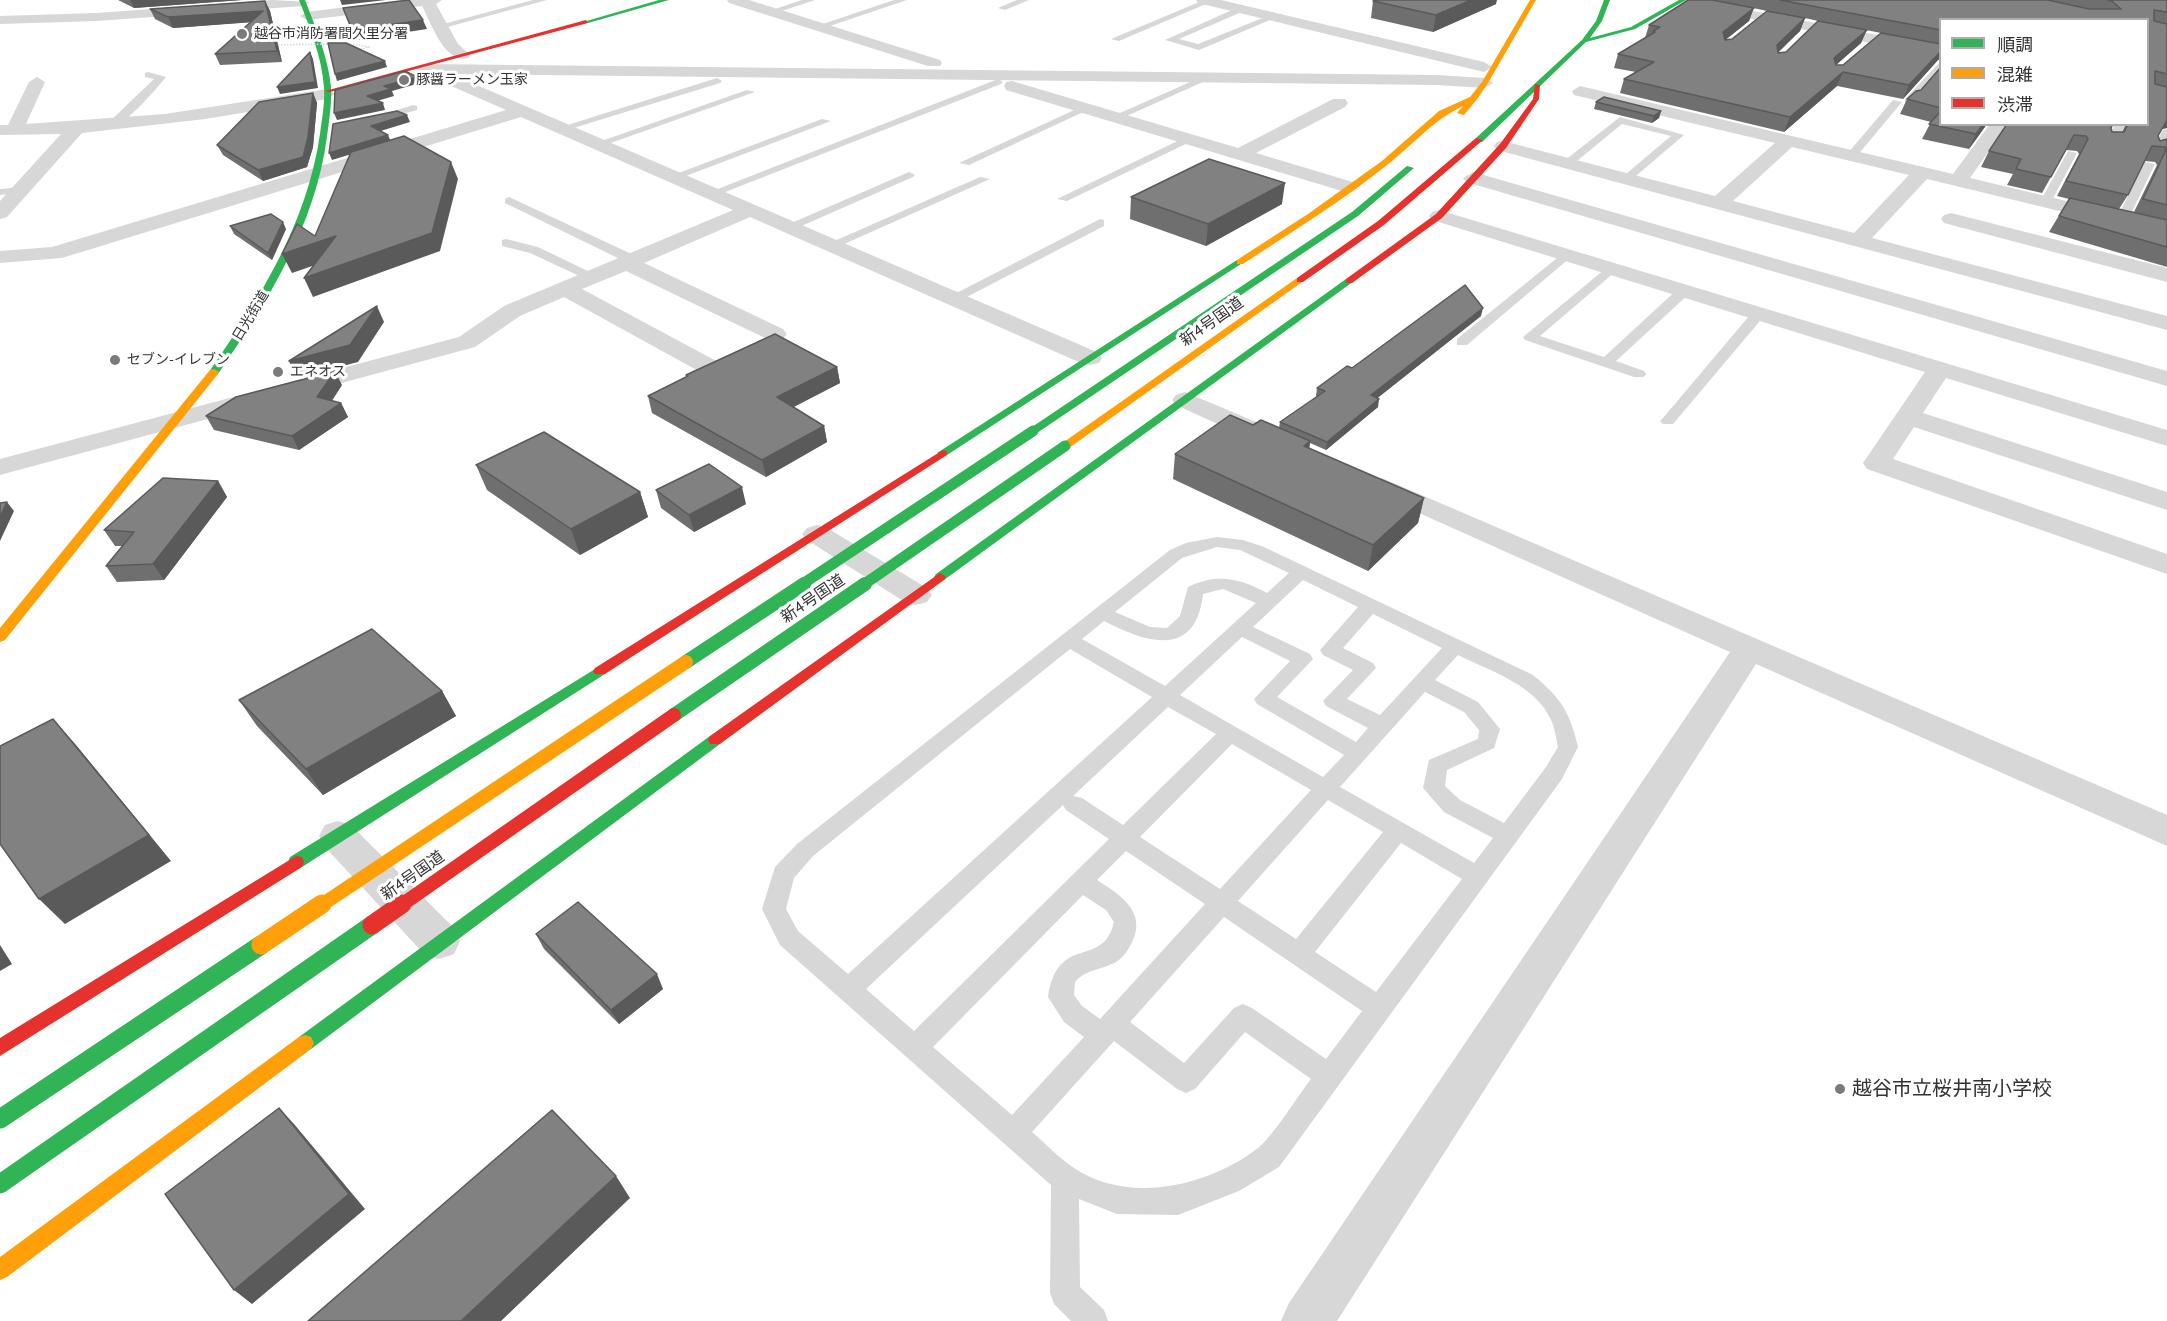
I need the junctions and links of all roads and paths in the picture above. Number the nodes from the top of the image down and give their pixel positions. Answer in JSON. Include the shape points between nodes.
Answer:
{"nodes":[{"id":1,"x":543,"y":0,"type":"edge"},
{"id":2,"x":666,"y":0,"type":"edge"},
{"id":3,"x":738,"y":0,"type":"edge"},
{"id":4,"x":811,"y":0,"type":"edge"},
{"id":5,"x":903,"y":0,"type":"edge"},
{"id":6,"x":1025,"y":0,"type":"edge"},
{"id":7,"x":1533,"y":0,"type":"edge"},
{"id":8,"x":1607,"y":0,"type":"edge"},
{"id":9,"x":1679,"y":0,"type":"edge"},
{"id":10,"x":302,"y":1,"type":"edge"},
{"id":11,"x":426,"y":1,"type":"edge"},
{"id":12,"x":1206,"y":1,"type":"edge"},
{"id":13,"x":266,"y":3,"type":"edge"},
{"id":14,"x":1547,"y":6,"type":"dead end"},
{"id":15,"x":1002,"y":8,"type":"dead end"},
{"id":16,"x":1241,"y":9,"type":"junction"},
{"id":17,"x":770,"y":12,"type":"junction"},
{"id":18,"x":307,"y":16,"type":"junction"},
{"id":19,"x":1273,"y":17,"type":"junction"},
{"id":20,"x":1524,"y":17,"type":"junction"},
{"id":21,"x":0,"y":20,"type":"edge"},
{"id":22,"x":440,"y":26,"type":"junction"},
{"id":23,"x":818,"y":27,"type":"junction"},
{"id":24,"x":1116,"y":39,"type":"dead end"},
{"id":25,"x":1584,"y":41,"type":"junction"},
{"id":26,"x":278,"y":42,"type":"dead end"},
{"id":27,"x":342,"y":43,"type":"edge"},
{"id":28,"x":267,"y":44,"type":"edge"},
{"id":29,"x":330,"y":44,"type":"edge"},
{"id":30,"x":271,"y":45,"type":"edge"},
{"id":31,"x":346,"y":46,"type":"edge"},
{"id":32,"x":883,"y":48,"type":"junction"},
{"id":33,"x":1939,"y":52,"type":"edge"},
{"id":34,"x":462,"y":55,"type":"junction"},
{"id":35,"x":1939,"y":67,"type":"edge"},
{"id":36,"x":423,"y":68,"type":"junction"},
{"id":37,"x":810,"y":72,"type":"junction"},
{"id":38,"x":148,"y":75,"type":"dead end"},
{"id":39,"x":975,"y":75,"type":"junction"},
{"id":40,"x":1209,"y":77,"type":"junction"},
{"id":41,"x":717,"y":81,"type":"dead end"},
{"id":42,"x":37,"y":82,"type":"dead end"},
{"id":43,"x":999,"y":82,"type":"junction"},
{"id":44,"x":1484,"y":83,"type":"junction"},
{"id":45,"x":1538,"y":85,"type":"junction"},
{"id":46,"x":1580,"y":91,"type":"dead end"},
{"id":47,"x":328,"y":93,"type":"junction"},
{"id":48,"x":750,"y":93,"type":"dead end"},
{"id":49,"x":1909,"y":101,"type":"edge"},
{"id":50,"x":1897,"y":102,"type":"edge"},
{"id":51,"x":1339,"y":103,"type":"dead end"},
{"id":52,"x":413,"y":108,"type":"dead end"},
{"id":53,"x":1087,"y":108,"type":"junction"},
{"id":54,"x":521,"y":111,"type":"junction"},
{"id":55,"x":1116,"y":117,"type":"junction"},
{"id":56,"x":826,"y":121,"type":"dead end"},
{"id":57,"x":363,"y":122,"type":"edge"},
{"id":58,"x":111,"y":126,"type":"junction"},
{"id":59,"x":1448,"y":126,"type":"dead end"},
{"id":60,"x":1998,"y":126,"type":"edge"},
{"id":61,"x":2120,"y":126,"type":"edge"},
{"id":62,"x":76,"y":128,"type":"junction"},
{"id":63,"x":563,"y":128,"type":"junction"},
{"id":64,"x":7,"y":130,"type":"edge"},
{"id":65,"x":2167,"y":132,"type":"edge"},
{"id":66,"x":1188,"y":139,"type":"junction"},
{"id":67,"x":1789,"y":140,"type":"junction"},
{"id":68,"x":598,"y":144,"type":"junction"},
{"id":69,"x":2109,"y":144,"type":"edge"},
{"id":70,"x":1503,"y":146,"type":"junction"},
{"id":71,"x":2156,"y":152,"type":"edge"},
{"id":72,"x":2072,"y":153,"type":"edge"},
{"id":73,"x":1240,"y":154,"type":"junction"},
{"id":74,"x":1852,"y":154,"type":"junction"},
{"id":75,"x":1416,"y":161,"type":"dead end"},
{"id":76,"x":964,"y":163,"type":"dead end"},
{"id":77,"x":1568,"y":163,"type":"junction"},
{"id":78,"x":2149,"y":164,"type":"edge"},
{"id":79,"x":318,"y":172,"type":"junction"},
{"id":80,"x":1923,"y":172,"type":"junction"},
{"id":81,"x":909,"y":176,"type":"dead end"},
{"id":82,"x":675,"y":177,"type":"junction"},
{"id":83,"x":984,"y":178,"type":"dead end"},
{"id":84,"x":1473,"y":178,"type":"junction"},
{"id":85,"x":1626,"y":179,"type":"junction"},
{"id":86,"x":1968,"y":184,"type":"junction"},
{"id":87,"x":1349,"y":187,"type":"junction"},
{"id":88,"x":22,"y":190,"type":"junction"},
{"id":89,"x":0,"y":192,"type":"edge"},
{"id":90,"x":711,"y":194,"type":"junction"},
{"id":91,"x":1063,"y":199,"type":"dead end"},
{"id":92,"x":509,"y":201,"type":"dead end"},
{"id":93,"x":2046,"y":202,"type":"junction"},
{"id":94,"x":1719,"y":203,"type":"junction"},
{"id":95,"x":748,"y":211,"type":"junction"},
{"id":96,"x":0,"y":213,"type":"edge"},
{"id":97,"x":1439,"y":216,"type":"junction"},
{"id":98,"x":2122,"y":220,"type":"junction"},
{"id":99,"x":1100,"y":223,"type":"dead end"},
{"id":100,"x":786,"y":228,"type":"junction"},
{"id":101,"x":2167,"y":231,"type":"edge"},
{"id":102,"x":1935,"y":238,"type":"junction"},
{"id":103,"x":1858,"y":240,"type":"junction"},
{"id":104,"x":506,"y":243,"type":"dead end"},
{"id":105,"x":1782,"y":244,"type":"junction"},
{"id":106,"x":829,"y":246,"type":"junction"},
{"id":107,"x":1567,"y":254,"type":"junction"},
{"id":108,"x":0,"y":257,"type":"edge"},
{"id":109,"x":630,"y":261,"type":"junction"},
{"id":110,"x":1611,"y":268,"type":"junction"},
{"id":111,"x":2167,"y":275,"type":"edge"},
{"id":112,"x":593,"y":277,"type":"junction"},
{"id":113,"x":566,"y":289,"type":"junction"},
{"id":114,"x":1738,"y":289,"type":"junction"},
{"id":115,"x":1685,"y":290,"type":"junction"},
{"id":116,"x":952,"y":299,"type":"junction"},
{"id":117,"x":1760,"y":312,"type":"junction"},
{"id":118,"x":2167,"y":323,"type":"edge"},
{"id":119,"x":775,"y":334,"type":"edge"},
{"id":120,"x":1462,"y":342,"type":"dead end"},
{"id":121,"x":1090,"y":358,"type":"junction"},
{"id":122,"x":1606,"y":363,"type":"junction"},
{"id":123,"x":711,"y":368,"type":"edge"},
{"id":124,"x":1940,"y":368,"type":"junction"},
{"id":125,"x":1639,"y":374,"type":"dead end"},
{"id":126,"x":2167,"y":379,"type":"edge"},
{"id":127,"x":1185,"y":400,"type":"junction"},
{"id":128,"x":1906,"y":416,"type":"junction"},
{"id":129,"x":179,"y":419,"type":"junction"},
{"id":130,"x":1668,"y":421,"type":"dead end"},
{"id":131,"x":2167,"y":438,"type":"edge"},
{"id":132,"x":1294,"y":448,"type":"edge"},
{"id":133,"x":0,"y":467,"type":"edge"},
{"id":134,"x":1359,"y":476,"type":"edge"},
{"id":135,"x":2167,"y":501,"type":"edge"},
{"id":136,"x":817,"y":534,"type":"junction"},
{"id":137,"x":2167,"y":564,"type":"edge"},
{"id":138,"x":1301,"y":572,"type":"junction"},
{"id":139,"x":916,"y":595,"type":"junction"},
{"id":140,"x":1268,"y":602,"type":"junction"},
{"id":141,"x":1370,"y":605,"type":"junction"},
{"id":142,"x":1102,"y":613,"type":"junction"},
{"id":143,"x":1240,"y":628,"type":"junction"},
{"id":144,"x":0,"y":637,"type":"edge"},
{"id":145,"x":1069,"y":640,"type":"junction"},
{"id":146,"x":1455,"y":646,"type":"junction"},
{"id":147,"x":1750,"y":647,"type":"junction"},
{"id":148,"x":1422,"y":682,"type":"junction"},
{"id":149,"x":1159,"y":703,"type":"junction"},
{"id":150,"x":1383,"y":726,"type":"junction"},
{"id":151,"x":1230,"y":733,"type":"junction"},
{"id":152,"x":1358,"y":753,"type":"junction"},
{"id":153,"x":1326,"y":788,"type":"junction"},
{"id":154,"x":1074,"y":804,"type":"dead end"},
{"id":155,"x":1398,"y":830,"type":"junction"},
{"id":156,"x":2167,"y":831,"type":"edge"},
{"id":157,"x":1508,"y":835,"type":"junction"},
{"id":158,"x":338,"y":836,"type":"junction"},
{"id":159,"x":1125,"y":838,"type":"junction"},
{"id":160,"x":1477,"y":876,"type":"junction"},
{"id":161,"x":1081,"y":882,"type":"junction"},
{"id":162,"x":1222,"y":903,"type":"junction"},
{"id":163,"x":439,"y":941,"type":"junction"},
{"id":164,"x":1298,"y":954,"type":"junction"},
{"id":165,"x":848,"y":990,"type":"junction"},
{"id":166,"x":1379,"y":1008,"type":"junction"},
{"id":167,"x":1107,"y":1030,"type":"junction"},
{"id":168,"x":0,"y":1048,"type":"edge"},
{"id":169,"x":914,"y":1048,"type":"junction"},
{"id":170,"x":1328,"y":1076,"type":"junction"},
{"id":171,"x":0,"y":1119,"type":"edge"},
{"id":172,"x":1012,"y":1133,"type":"junction"},
{"id":173,"x":1065,"y":1179,"type":"junction"},
{"id":174,"x":0,"y":1184,"type":"edge"},
{"id":175,"x":0,"y":1270,"type":"edge"},
{"id":176,"x":1093,"y":1321,"type":"edge"},
{"id":177,"x":1307,"y":1321,"type":"edge"}],
"edges":[{"from":1,"to":22,"type":"lane"},
{"from":2,"to":34,"type":"main road"},
{"from":3,"to":17,"type":"street"},
{"from":4,"to":17,"type":"lane"},
{"from":5,"to":23,"type":"lane"},
{"from":6,"to":15,"type":"lane"},
{"from":7,"to":20,"type":"main road"},
{"from":8,"to":25,"type":"main road","name":"新4号国道","via":[[1599,21]]},
{"from":9,"to":25,"type":"main road","via":[[1634,28]]},
{"from":9,"to":33,"type":"street","via":[[1809,31]]},
{"from":10,"to":13,"type":"street"},
{"from":10,"to":18,"type":"main road","name":"日光街道"},
{"from":11,"to":18,"type":"street"},
{"from":11,"to":22,"type":"street"},
{"from":12,"to":16,"type":"street"},
{"from":12,"to":24,"type":"lane"},
{"from":13,"to":21,"type":"street","via":[[98,17]]},
{"from":14,"to":20,"type":"main road"},
{"from":16,"to":19,"type":"street"},
{"from":16,"to":19,"type":"lane","via":[[1170,40],[1199,48]]},
{"from":17,"to":23,"type":"street"},
{"from":18,"to":47,"type":"main road","name":"日光街道"},
{"from":19,"to":44,"type":"street"},
{"from":20,"to":44,"type":"main road"},
{"from":22,"to":34,"type":"street","via":[[452,47]]},
{"from":23,"to":32,"type":"street"},
{"from":25,"to":45,"type":"main road","name":"新4号国道"},
{"from":26,"to":28,"type":"path","bridge":true},
{"from":27,"to":31,"type":"path","bridge":true,"via":[[369,47]]},
{"from":29,"to":30,"type":"path","bridge":true},
{"from":32,"to":37,"type":"street"},
{"from":32,"to":39,"type":"street"},
{"from":34,"to":36,"type":"main road"},
{"from":35,"to":49,"type":"lane"},
{"from":36,"to":37,"type":"street"},
{"from":36,"to":47,"type":"main road"},
{"from":36,"to":54,"type":"street"},
{"from":37,"to":39,"type":"street"},
{"from":38,"to":58,"type":"lane","via":[[161,77]]},
{"from":39,"to":40,"type":"street"},
{"from":39,"to":43,"type":"street"},
{"from":40,"to":44,"type":"street"},
{"from":40,"to":55,"type":"lane"},
{"from":41,"to":63,"type":"lane"},
{"from":42,"to":64,"type":"street","via":[[27,107]]},
{"from":43,"to":53,"type":"street"},
{"from":43,"to":90,"type":"lane"},
{"from":44,"to":59,"type":"main road"},
{"from":44,"to":87,"type":"main road"},
{"from":45,"to":70,"type":"main road","via":[[1536,99]]},
{"from":45,"to":174,"type":"main road","name":"新4号国道","bridge":true,"via":[[1381,223]]},
{"from":46,"to":67,"type":"street"},
{"from":47,"to":58,"type":"street","via":[[246,110]]},
{"from":47,"to":79,"type":"main road","name":"日光街道","via":[[331,126]]},
{"from":48,"to":68,"type":"lane"},
{"from":50,"to":74,"type":"lane"},
{"from":51,"to":73,"type":"street"},
{"from":52,"to":57,"type":"lane"},
{"from":53,"to":55,"type":"street"},
{"from":53,"to":76,"type":"lane"},
{"from":54,"to":63,"type":"street"},
{"from":54,"to":79,"type":"street"},
{"from":55,"to":66,"type":"street"},
{"from":56,"to":82,"type":"lane"},
{"from":58,"to":62,"type":"street"},
{"from":60,"to":86,"type":"street"},
{"from":61,"to":69,"type":"lane"},
{"from":62,"to":64,"type":"street"},
{"from":62,"to":88,"type":"street"},
{"from":63,"to":68,"type":"street"},
{"from":65,"to":71,"type":"lane"},
{"from":66,"to":73,"type":"street"},
{"from":66,"to":91,"type":"lane"},
{"from":67,"to":74,"type":"street"},
{"from":67,"to":94,"type":"street"},
{"from":68,"to":82,"type":"street"},
{"from":70,"to":77,"type":"street"},
{"from":70,"to":84,"type":"main road"},
{"from":72,"to":93,"type":"lane"},
{"from":73,"to":87,"type":"street"},
{"from":74,"to":80,"type":"street"},
{"from":75,"to":171,"type":"main road","name":"新4号国道","bridge":true,"via":[[1355,214]]},
{"from":77,"to":85,"type":"street"},
{"from":77,"to":85,"type":"lane","via":[[1620,120],[1678,135]]},
{"from":78,"to":98,"type":"lane"},
{"from":79,"to":108,"type":"street","via":[[54,253]]},
{"from":79,"to":129,"type":"main road","name":"日光街道","via":[[298,229],[258,307]]},
{"from":80,"to":86,"type":"street"},
{"from":80,"to":103,"type":"street"},
{"from":81,"to":100,"type":"lane"},
{"from":82,"to":90,"type":"street"},
{"from":83,"to":106,"type":"lane"},
{"from":84,"to":97,"type":"main road"},
{"from":84,"to":105,"type":"street"},
{"from":85,"to":94,"type":"street"},
{"from":86,"to":93,"type":"street"},
{"from":86,"to":102,"type":"street"},
{"from":87,"to":121,"type":"main road","via":[[1311,216]]},
{"from":88,"to":89,"type":"lane"},
{"from":88,"to":96,"type":"street"},
{"from":90,"to":95,"type":"street"},
{"from":92,"to":109,"type":"lane"},
{"from":93,"to":98,"type":"street"},
{"from":94,"to":105,"type":"street"},
{"from":95,"to":100,"type":"street"},
{"from":95,"to":109,"type":"street"},
{"from":97,"to":107,"type":"street"},
{"from":97,"to":127,"type":"main road"},
{"from":98,"to":101,"type":"street"},
{"from":99,"to":116,"type":"lane"},
{"from":100,"to":106,"type":"street"},
{"from":102,"to":103,"type":"street"},
{"from":102,"to":111,"type":"street"},
{"from":102,"to":118,"type":"street"},
{"from":103,"to":105,"type":"street"},
{"from":104,"to":112,"type":"lane","via":[[534,250]]},
{"from":105,"to":114,"type":"street"},
{"from":105,"to":126,"type":"street"},
{"from":106,"to":116,"type":"street"},
{"from":107,"to":110,"type":"street"},
{"from":107,"to":120,"type":"lane"},
{"from":109,"to":112,"type":"street"},
{"from":109,"to":119,"type":"street"},
{"from":110,"to":115,"type":"street"},
{"from":110,"to":122,"type":"lane","via":[[1530,337]]},
{"from":112,"to":113,"type":"street"},
{"from":113,"to":123,"type":"street"},
{"from":113,"to":129,"type":"street","via":[[512,311],[467,342]]},
{"from":114,"to":115,"type":"street"},
{"from":114,"to":117,"type":"street"},
{"from":115,"to":122,"type":"lane"},
{"from":116,"to":121,"type":"street"},
{"from":117,"to":124,"type":"street"},
{"from":117,"to":130,"type":"lane"},
{"from":121,"to":136,"type":"main road"},
{"from":122,"to":125,"type":"lane"},
{"from":124,"to":128,"type":"street"},
{"from":124,"to":131,"type":"street"},
{"from":127,"to":132,"type":"street"},
{"from":127,"to":139,"type":"main road"},
{"from":128,"to":135,"type":"street"},
{"from":128,"to":137,"type":"street","via":[[1877,464]]},
{"from":129,"to":133,"type":"street"},
{"from":129,"to":144,"type":"main road","name":"日光街道"},
{"from":134,"to":147,"type":"street"},
{"from":136,"to":139,"type":"street"},
{"from":136,"to":158,"type":"main road"},
{"from":138,"to":140,"type":"lane"},
{"from":138,"to":141,"type":"lane"},
{"from":138,"to":142,"type":"lane","via":[[1243,545],[1217,542],[1192,547],[1176,554]]},
{"from":139,"to":163,"type":"main road"},
{"from":140,"to":142,"type":"lane","via":[[1230,583],[1208,583],[1194,591],[1189,619],[1165,635],[1144,633]]},
{"from":140,"to":143,"type":"lane"},
{"from":141,"to":146,"type":"lane"},
{"from":141,"to":150,"type":"lane","via":[[1330,650],[1366,668],[1333,701]]},
{"from":142,"to":145,"type":"lane"},
{"from":143,"to":149,"type":"lane"},
{"from":143,"to":152,"type":"lane","via":[[1303,659],[1264,699]]},
{"from":145,"to":149,"type":"lane"},
{"from":145,"to":165,"type":"lane","via":[[805,850],[783,874],[774,909],[789,938]]},
{"from":146,"to":148,"type":"lane"},
{"from":146,"to":157,"type":"lane","via":[[1526,680],[1550,700],[1562,721],[1568,747],[1554,773]]},
{"from":147,"to":156,"type":"street"},
{"from":147,"to":177,"type":"street"},
{"from":148,"to":150,"type":"lane"},
{"from":148,"to":157,"type":"lane","via":[[1471,707],[1490,729],[1487,743],[1471,752],[1448,757],[1437,766],[1434,788],[1452,806]]},
{"from":149,"to":151,"type":"lane"},
{"from":149,"to":165,"type":"lane"},
{"from":150,"to":152,"type":"lane"},
{"from":151,"to":153,"type":"lane"},
{"from":151,"to":159,"type":"lane"},
{"from":152,"to":153,"type":"lane"},
{"from":153,"to":155,"type":"lane"},
{"from":153,"to":162,"type":"lane"},
{"from":154,"to":159,"type":"lane"},
{"from":155,"to":160,"type":"lane"},
{"from":155,"to":164,"type":"lane"},
{"from":157,"to":160,"type":"lane"},
{"from":158,"to":163,"type":"street"},
{"from":158,"to":168,"type":"main road"},
{"from":159,"to":161,"type":"lane"},
{"from":159,"to":162,"type":"lane"},
{"from":160,"to":166,"type":"lane"},
{"from":161,"to":167,"type":"lane","via":[[1113,903],[1126,921],[1124,940],[1112,954],[1076,967],[1064,978],[1061,997],[1073,1014]]},
{"from":161,"to":169,"type":"lane"},
{"from":162,"to":164,"type":"lane"},
{"from":162,"to":167,"type":"lane"},
{"from":163,"to":175,"type":"main road"},
{"from":164,"to":166,"type":"lane"},
{"from":165,"to":169,"type":"lane"},
{"from":166,"to":170,"type":"lane"},
{"from":167,"to":170,"type":"lane","via":[[1186,1080],[1243,1016]]},
{"from":167,"to":172,"type":"lane"},
{"from":169,"to":172,"type":"lane"},
{"from":170,"to":173,"type":"lane","via":[[1269,1156],[1229,1181],[1178,1201],[1117,1200]]},
{"from":172,"to":173,"type":"lane"},
{"from":173,"to":176,"type":"lane","via":[[1065,1293]]}]}
